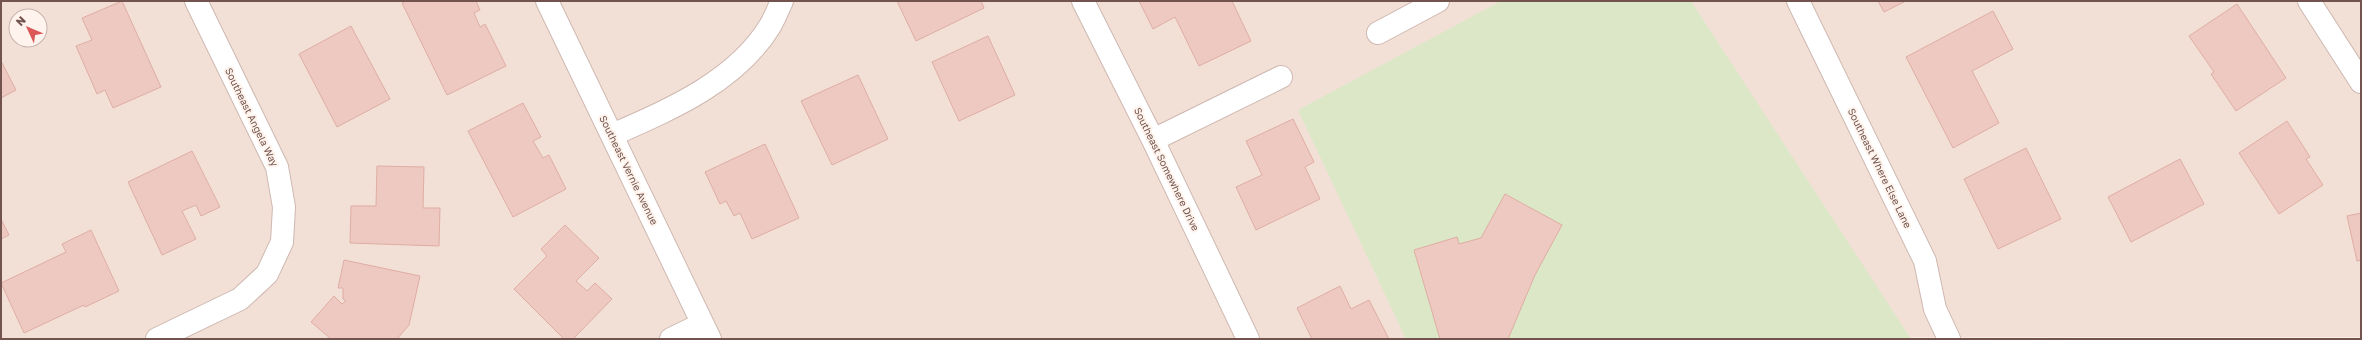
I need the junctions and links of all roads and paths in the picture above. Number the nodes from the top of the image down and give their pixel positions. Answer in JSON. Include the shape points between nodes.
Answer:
{"nodes":[{"id":1,"x":196,"y":1,"type":"edge"},
{"id":2,"x":547,"y":1,"type":"edge"},
{"id":3,"x":782,"y":1,"type":"edge"},
{"id":4,"x":1083,"y":1,"type":"edge"},
{"id":5,"x":1438,"y":1,"type":"edge"},
{"id":6,"x":1798,"y":1,"type":"edge"},
{"id":7,"x":2309,"y":1,"type":"edge"},
{"id":8,"x":1378,"y":33,"type":"dead end"},
{"id":9,"x":1281,"y":76,"type":"dead end"},
{"id":10,"x":2361,"y":82,"type":"edge"},
{"id":11,"x":612,"y":135,"type":"junction"},
{"id":12,"x":1153,"y":140,"type":"junction"},
{"id":13,"x":706,"y":331,"type":"edge"},
{"id":14,"x":157,"y":339,"type":"edge"},
{"id":15,"x":671,"y":339,"type":"edge"},
{"id":16,"x":1248,"y":339,"type":"edge"},
{"id":17,"x":1949,"y":339,"type":"edge"}],
"edges":[{"from":1,"to":14,"type":"street","name":"Southeast Angela Way","via":[[277,168],[284,207],[282,242],[267,274],[240,299]]},
{"from":2,"to":11,"type":"street","name":"Southeast Vernie Avenue"},
{"from":3,"to":11,"type":"street","via":[[770,26],[740,61],[704,89],[662,113]]},
{"from":4,"to":12,"type":"street","name":"Southeast Somewhere Drive"},
{"from":5,"to":8,"type":"street"},
{"from":6,"to":17,"type":"street","name":"Southeast Where Else Lane","via":[[1925,261],[1935,309]]},
{"from":7,"to":10,"type":"street"},
{"from":9,"to":12,"type":"street"},
{"from":11,"to":13,"type":"street","name":"Southeast Vernie Avenue"},
{"from":12,"to":16,"type":"street","name":"Southeast Somewhere Drive"},
{"from":13,"to":15,"type":"street"}]}
